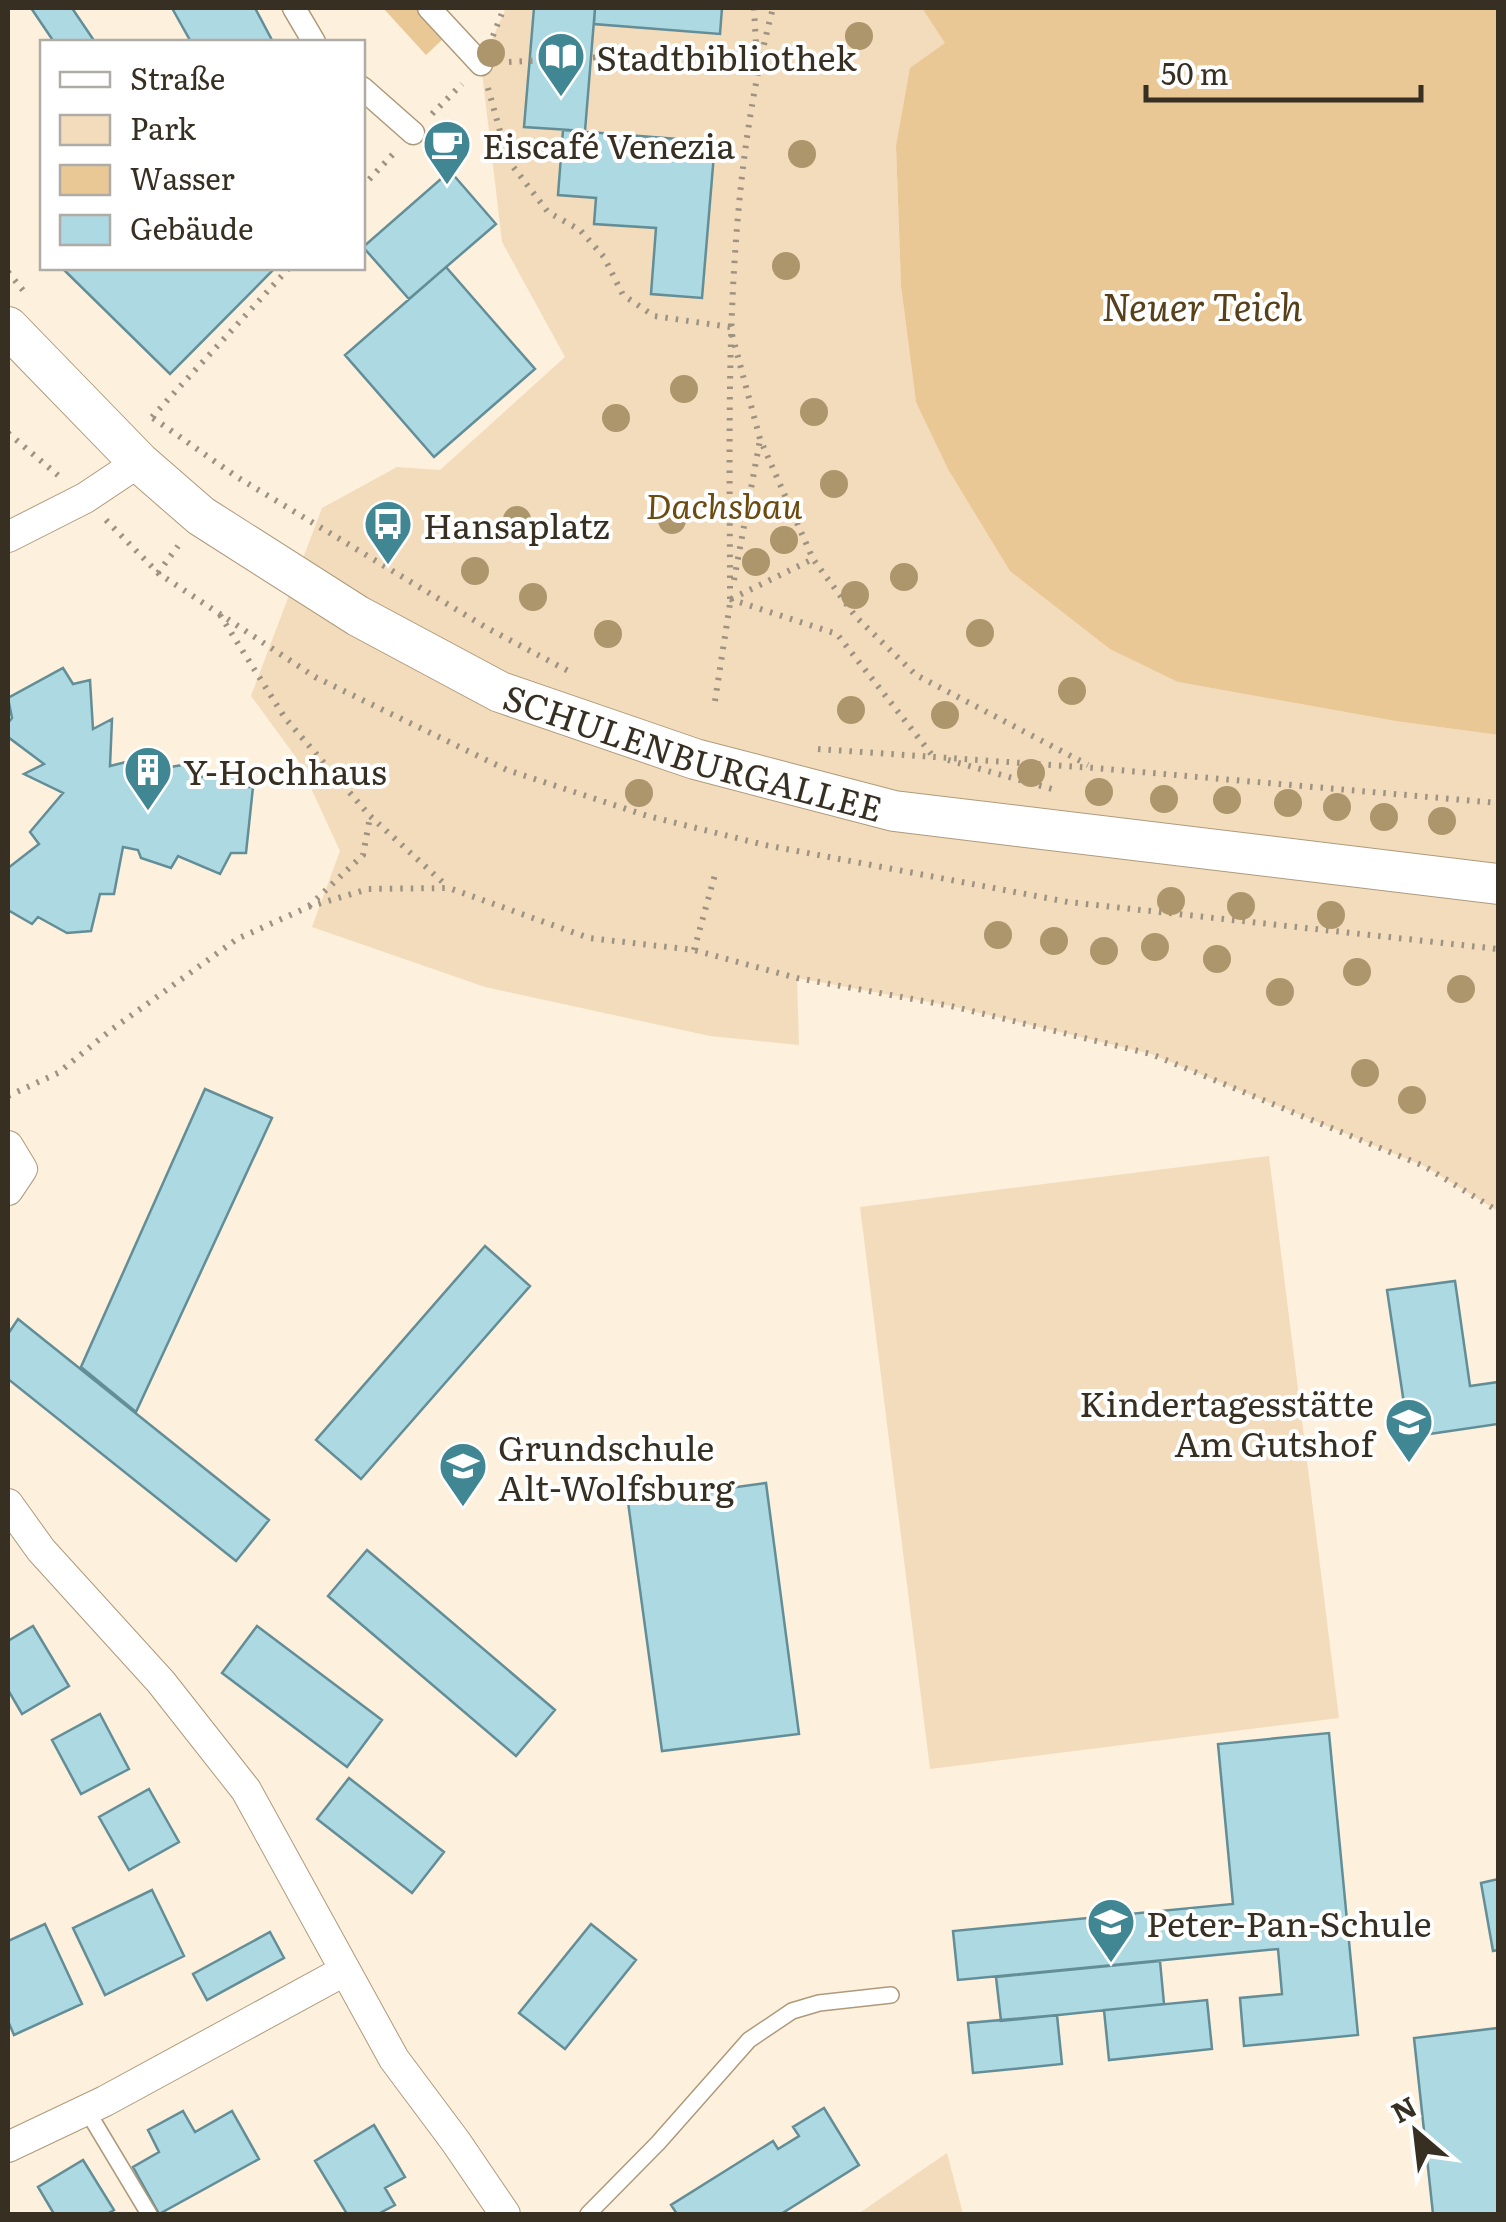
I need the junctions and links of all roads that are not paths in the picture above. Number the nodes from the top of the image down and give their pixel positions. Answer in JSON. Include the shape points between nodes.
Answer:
{"nodes":[{"id":1,"x":294,"y":8,"type":"edge"},
{"id":2,"x":429,"y":8,"type":"edge"},
{"id":3,"x":313,"y":40,"type":"edge"},
{"id":4,"x":482,"y":64,"type":"road end"},
{"id":5,"x":365,"y":91,"type":"edge"},
{"id":6,"x":413,"y":133,"type":"road end"},
{"id":7,"x":8,"y":327,"type":"edge"},
{"id":8,"x":139,"y":462,"type":"junction"},
{"id":9,"x":8,"y":537,"type":"edge"},
{"id":10,"x":1498,"y":884,"type":"edge"},
{"id":11,"x":8,"y":1504,"type":"edge"},
{"id":12,"x":344,"y":1971,"type":"junction"},
{"id":13,"x":891,"y":1994,"type":"dead end"},
{"id":14,"x":86,"y":2109,"type":"junction"},
{"id":15,"x":8,"y":2147,"type":"edge"},
{"id":16,"x":149,"y":2214,"type":"edge"},
{"id":17,"x":505,"y":2214,"type":"edge"},
{"id":18,"x":588,"y":2214,"type":"edge"}],
"edges":[{"from":1,"to":3,"type":"street"},
{"from":2,"to":4,"type":"street"},
{"from":5,"to":6,"type":"street"},
{"from":7,"to":8,"type":"street","name":"SCHULENBURGALLEE"},
{"from":8,"to":9,"type":"street"},
{"from":8,"to":10,"type":"street","name":"SCHULENBURGALLEE","via":[[201,516],[358,616],[500,692],[694,759],[894,811]]},
{"from":11,"to":12,"type":"street","via":[[246,1790]]},
{"from":12,"to":14,"type":"street"},
{"from":12,"to":17,"type":"street","via":[[394,2059]]},
{"from":13,"to":18,"type":"lane","via":[[792,2011],[749,2040]]},
{"from":14,"to":15,"type":"street"},
{"from":14,"to":16,"type":"lane"}]}
